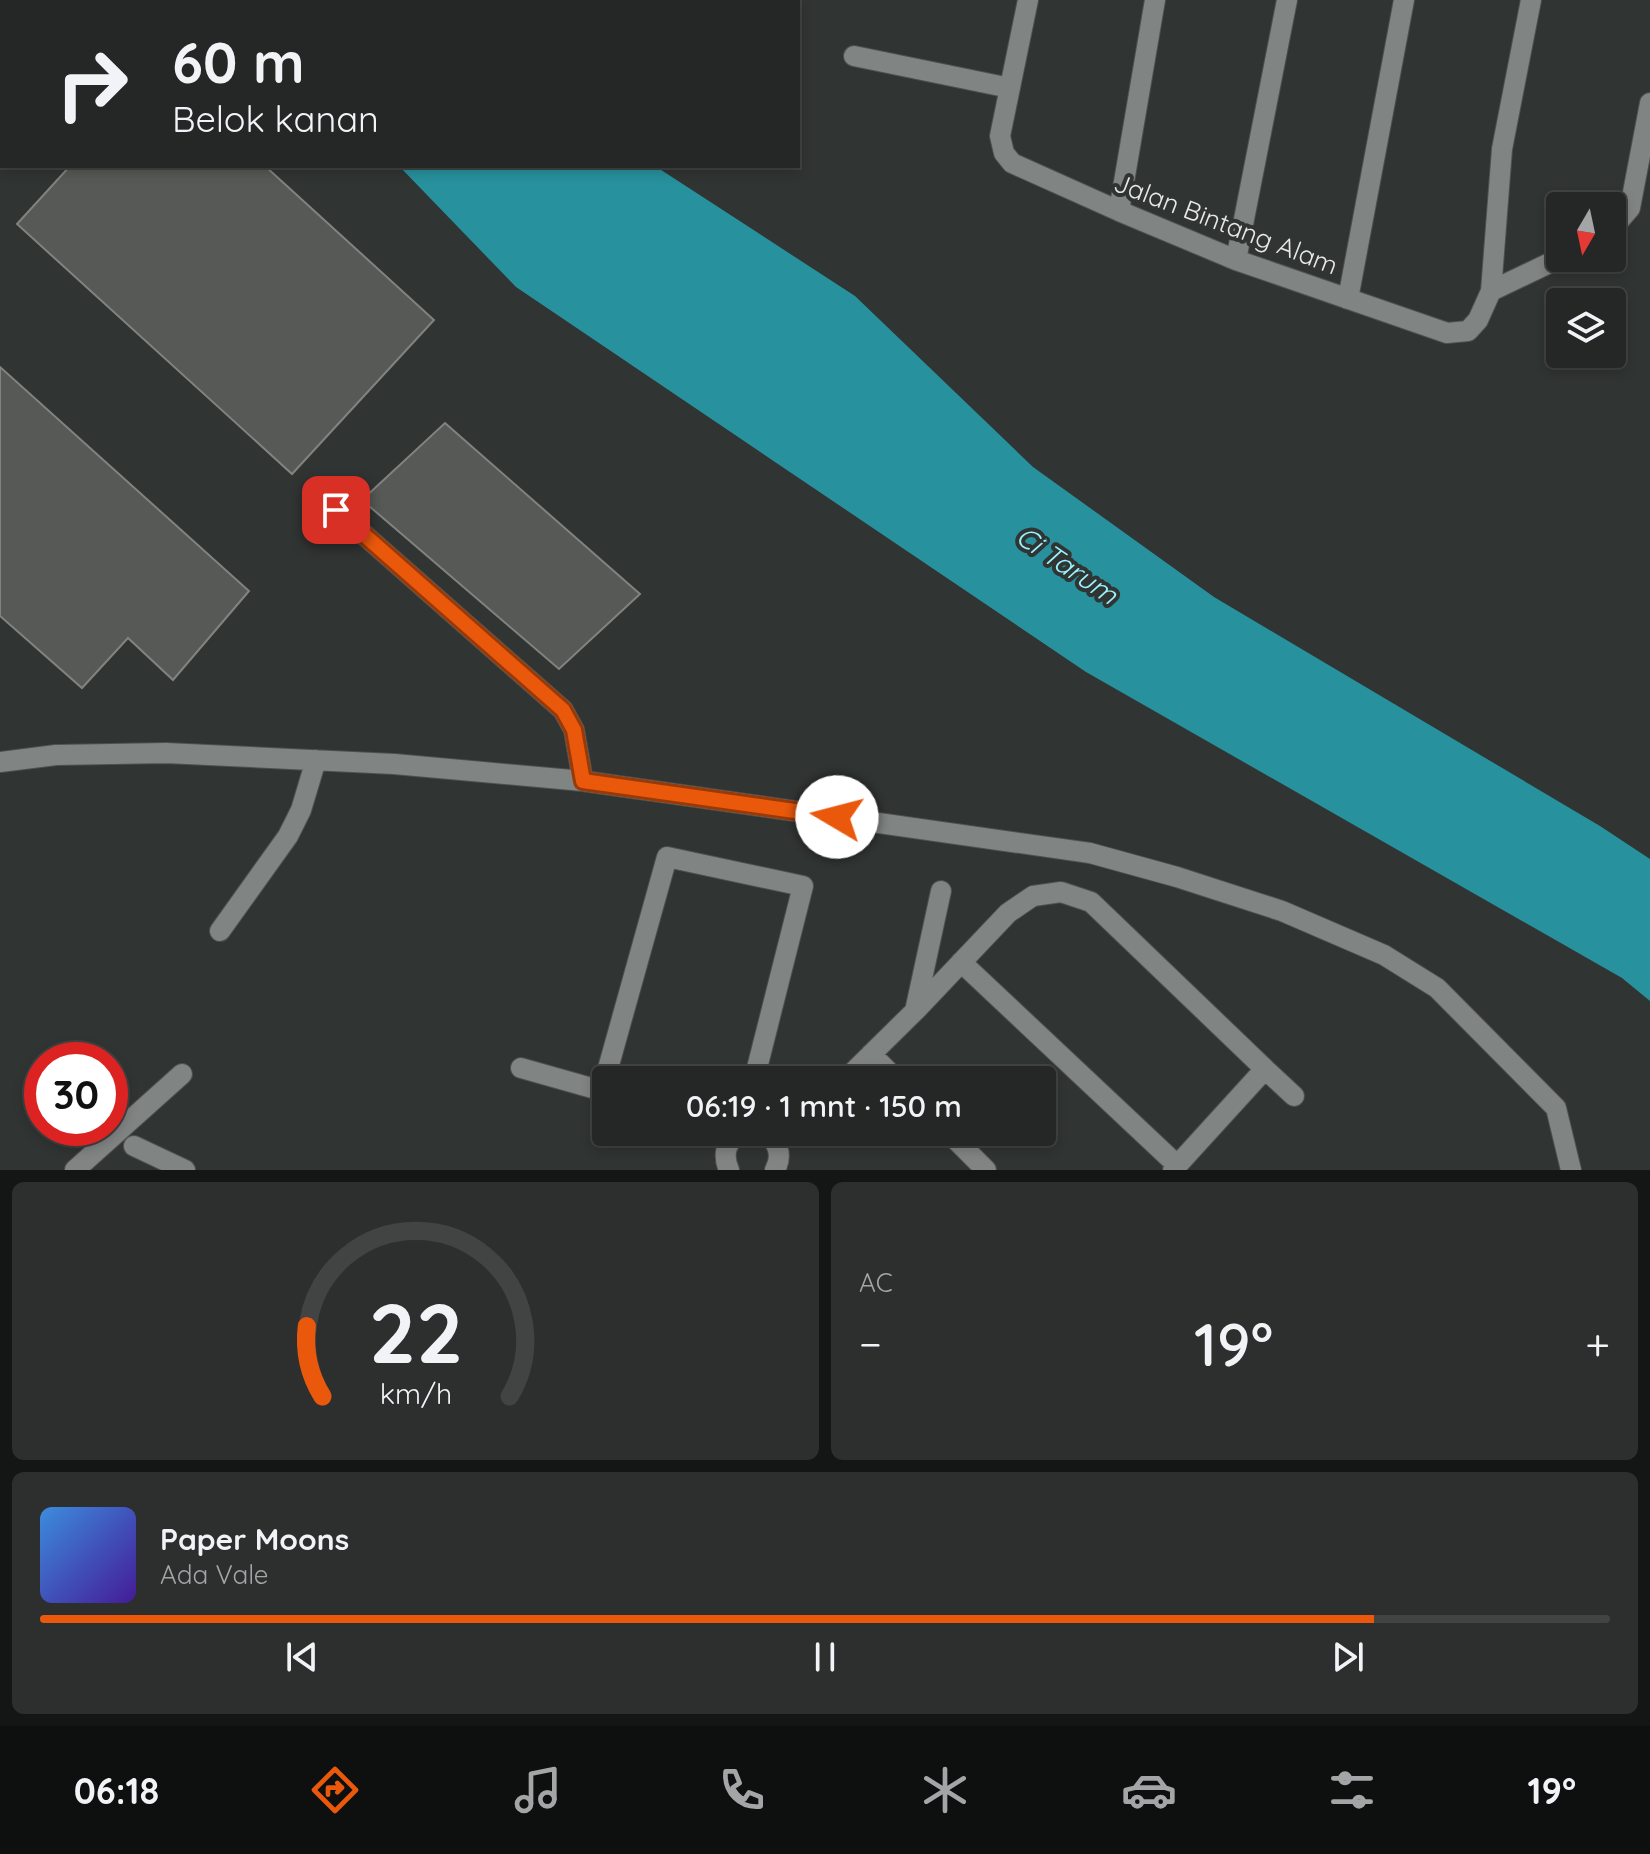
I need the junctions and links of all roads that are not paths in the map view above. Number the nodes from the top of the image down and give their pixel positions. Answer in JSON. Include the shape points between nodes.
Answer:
{"nodes":[{"id":1,"x":1028,"y":0,"type":"edge"},
{"id":2,"x":1155,"y":0,"type":"edge"},
{"id":3,"x":1287,"y":0,"type":"edge"},
{"id":4,"x":1404,"y":0,"type":"edge"},
{"id":5,"x":1531,"y":0,"type":"edge"},
{"id":6,"x":854,"y":56,"type":"dead end"},
{"id":7,"x":1010,"y":88,"type":"junction"},
{"id":8,"x":1650,"y":103,"type":"edge"},
{"id":9,"x":1643,"y":188,"type":"edge"},
{"id":10,"x":1119,"y":211,"type":"junction"},
{"id":11,"x":1626,"y":213,"type":"edge"},
{"id":12,"x":1236,"y":260,"type":"junction"},
{"id":13,"x":1546,"y":265,"type":"edge"},
{"id":14,"x":1491,"y":291,"type":"junction"},
{"id":15,"x":1348,"y":299,"type":"junction"},
{"id":16,"x":336,"y":510,"type":"dead end"},
{"id":17,"x":316,"y":760,"type":"junction"},
{"id":18,"x":0,"y":762,"type":"edge"},
{"id":19,"x":583,"y":781,"type":"junction"},
{"id":20,"x":941,"y":891,"type":"dead end"},
{"id":21,"x":220,"y":931,"type":"dead end"},
{"id":22,"x":961,"y":962,"type":"junction"},
{"id":23,"x":915,"y":1011,"type":"junction"},
{"id":24,"x":871,"y":1054,"type":"junction"},
{"id":25,"x":611,"y":1066,"type":"edge"},
{"id":26,"x":758,"y":1066,"type":"edge"},
{"id":27,"x":859,"y":1066,"type":"edge"},
{"id":28,"x":883,"y":1066,"type":"edge"},
{"id":29,"x":521,"y":1068,"type":"dead end"},
{"id":30,"x":1265,"y":1069,"type":"junction"},
{"id":31,"x":182,"y":1074,"type":"dead end"},
{"id":32,"x":592,"y":1088,"type":"edge"},
{"id":33,"x":1294,"y":1096,"type":"dead end"},
{"id":34,"x":134,"y":1146,"type":"dead end"},
{"id":35,"x":728,"y":1146,"type":"edge"},
{"id":36,"x":778,"y":1146,"type":"edge"},
{"id":37,"x":962,"y":1146,"type":"edge"},
{"id":38,"x":1175,"y":1168,"type":"edge"},
{"id":39,"x":75,"y":1170,"type":"edge"},
{"id":40,"x":185,"y":1170,"type":"edge"},
{"id":41,"x":729,"y":1170,"type":"edge"},
{"id":42,"x":775,"y":1170,"type":"edge"},
{"id":43,"x":986,"y":1170,"type":"edge"},
{"id":44,"x":1571,"y":1170,"type":"edge"}],
"edges":[{"from":1,"to":7,"type":"street","name":"Jalan Bintang Alam"},
{"from":2,"to":10,"type":"street"},
{"from":3,"to":12,"type":"street"},
{"from":4,"to":15,"type":"street"},
{"from":5,"to":14,"type":"street","via":[[1502,149]]},
{"from":6,"to":7,"type":"street"},
{"from":7,"to":10,"type":"street","name":"Jalan Bintang Alam","via":[[1000,136],[1012,163]]},
{"from":8,"to":9,"type":"street"},
{"from":9,"to":11,"type":"street"},
{"from":10,"to":12,"type":"street","name":"Jalan Bintang Alam"},
{"from":12,"to":15,"type":"street","name":"Jalan Bintang Alam"},
{"from":13,"to":14,"type":"street"},
{"from":14,"to":15,"type":"street","name":"Jalan Bintang Alam","via":[[1468,331],[1447,333]]},
{"from":16,"to":19,"type":"street","via":[[563,710],[574,730]]},
{"from":17,"to":18,"type":"street","via":[[166,753]]},
{"from":17,"to":19,"type":"street"},
{"from":17,"to":21,"type":"street","via":[[288,836]]},
{"from":19,"to":44,"type":"street","via":[[1090,853],[1282,911],[1384,955],[1437,988],[1556,1108]]},
{"from":20,"to":23,"type":"street"},
{"from":22,"to":23,"type":"street"},
{"from":22,"to":30,"type":"street","via":[[1008,913],[1033,896],[1061,892],[1091,902]]},
{"from":22,"to":38,"type":"street"},
{"from":23,"to":24,"type":"street"},
{"from":24,"to":27,"type":"street"},
{"from":24,"to":28,"type":"street"},
{"from":25,"to":26,"type":"street","via":[[667,857],[803,886]]},
{"from":29,"to":32,"type":"street"},
{"from":30,"to":33,"type":"street"},
{"from":30,"to":38,"type":"street"},
{"from":31,"to":39,"type":"street"},
{"from":34,"to":40,"type":"street"},
{"from":35,"to":41,"type":"street"},
{"from":36,"to":42,"type":"street"},
{"from":37,"to":43,"type":"street"}]}
